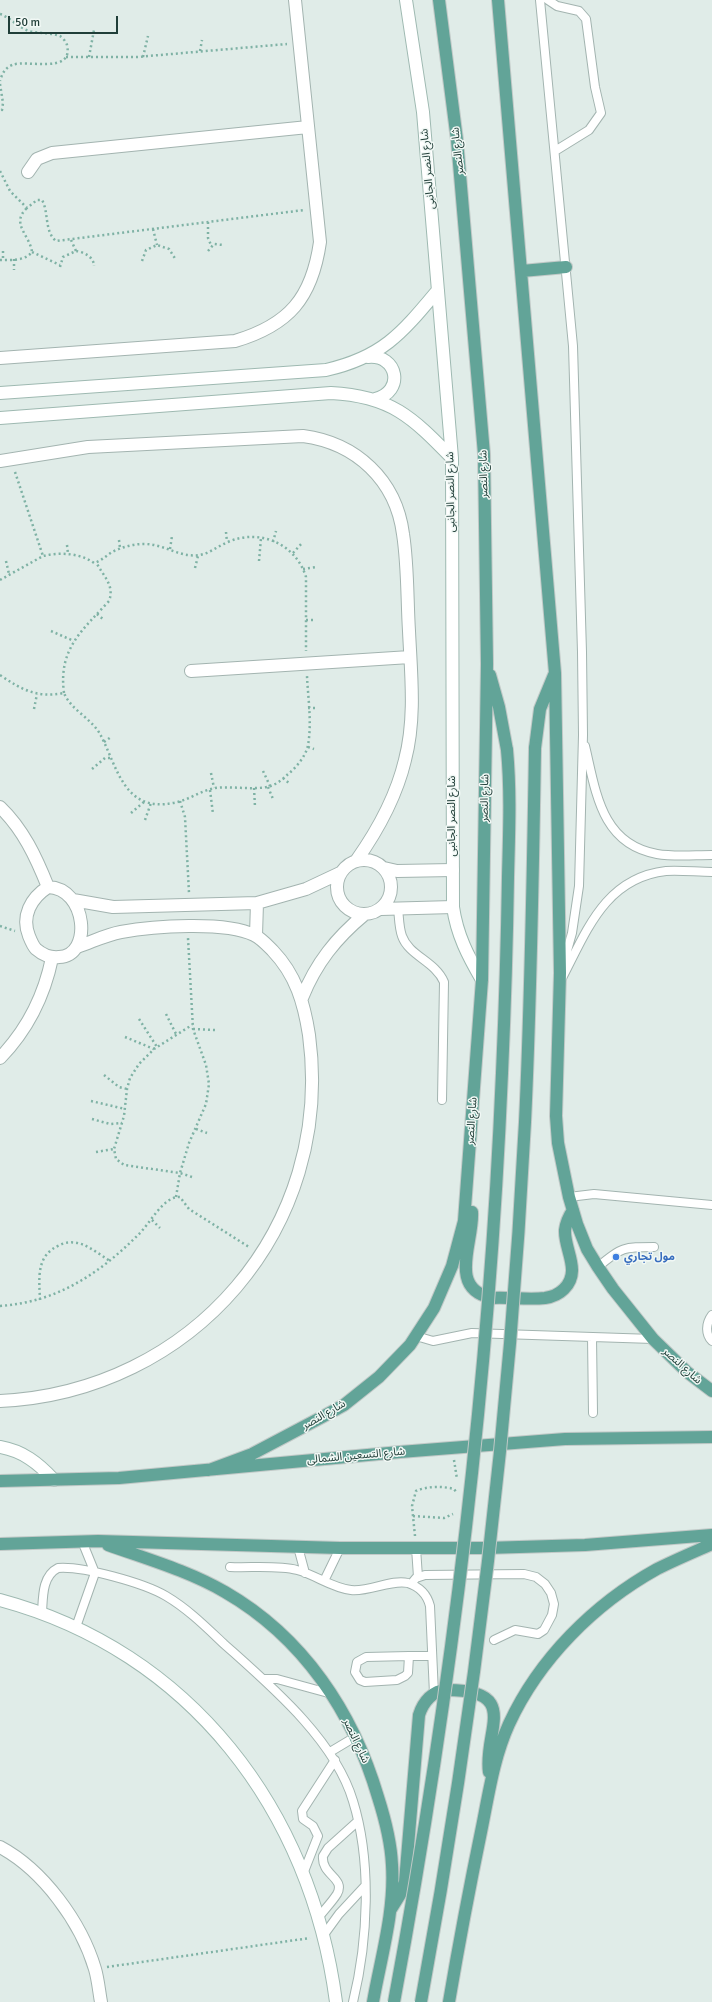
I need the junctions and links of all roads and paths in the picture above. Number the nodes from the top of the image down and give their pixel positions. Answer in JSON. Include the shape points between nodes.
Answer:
{"nodes":[{"id":1,"x":295,"y":0,"type":"edge"},
{"id":2,"x":406,"y":0,"type":"edge"},
{"id":3,"x":439,"y":0,"type":"edge"},
{"id":4,"x":498,"y":0,"type":"edge"},
{"id":5,"x":540,"y":0,"type":"edge"},
{"id":6,"x":548,"y":0,"type":"edge"},
{"id":7,"x":0,"y":14,"type":"edge"},
{"id":8,"x":94,"y":30,"type":"dead end"},
{"id":9,"x":148,"y":36,"type":"dead end"},
{"id":10,"x":202,"y":40,"type":"dead end"},
{"id":11,"x":299,"y":43,"type":"junction"},
{"id":12,"x":200,"y":51,"type":"junction"},
{"id":13,"x":144,"y":56,"type":"junction"},
{"id":14,"x":66,"y":57,"type":"junction"},
{"id":15,"x":89,"y":57,"type":"junction"},
{"id":16,"x":0,"y":83,"type":"edge"},
{"id":17,"x":0,"y":109,"type":"edge"},
{"id":18,"x":308,"y":127,"type":"junction"},
{"id":19,"x":555,"y":151,"type":"junction"},
{"id":20,"x":0,"y":171,"type":"edge"},
{"id":21,"x":28,"y":172,"type":"dead end"},
{"id":22,"x":27,"y":208,"type":"junction"},
{"id":23,"x":316,"y":208,"type":"junction"},
{"id":24,"x":208,"y":222,"type":"junction"},
{"id":25,"x":153,"y":229,"type":"junction"},
{"id":26,"x":71,"y":240,"type":"junction"},
{"id":27,"x":157,"y":245,"type":"junction"},
{"id":28,"x":211,"y":245,"type":"junction"},
{"id":29,"x":223,"y":246,"type":"dead end"},
{"id":30,"x":3,"y":251,"type":"dead end"},
{"id":31,"x":208,"y":251,"type":"dead end"},
{"id":32,"x":32,"y":252,"type":"junction"},
{"id":33,"x":76,"y":252,"type":"junction"},
{"id":34,"x":14,"y":259,"type":"junction"},
{"id":35,"x":2,"y":260,"type":"edge"},
{"id":36,"x":176,"y":260,"type":"dead end"},
{"id":37,"x":142,"y":261,"type":"dead end"},
{"id":38,"x":94,"y":266,"type":"dead end"},
{"id":39,"x":566,"y":267,"type":"junction"},
{"id":40,"x":14,"y":270,"type":"dead end"},
{"id":41,"x":522,"y":272,"type":"junction"},
{"id":42,"x":438,"y":290,"type":"junction"},
{"id":43,"x":368,"y":357,"type":"junction"},
{"id":44,"x":0,"y":358,"type":"edge"},
{"id":45,"x":0,"y":393,"type":"edge"},
{"id":46,"x":375,"y":399,"type":"junction"},
{"id":47,"x":0,"y":418,"type":"edge"},
{"id":48,"x":452,"y":458,"type":"junction"},
{"id":49,"x":5,"y":459,"type":"edge"},
{"id":50,"x":276,"y":531,"type":"dead end"},
{"id":51,"x":226,"y":532,"type":"dead end"},
{"id":52,"x":172,"y":536,"type":"dead end"},
{"id":53,"x":261,"y":538,"type":"dead end"},
{"id":54,"x":119,"y":540,"type":"dead end"},
{"id":55,"x":227,"y":542,"type":"dead end"},
{"id":56,"x":273,"y":542,"type":"dead end"},
{"id":57,"x":302,"y":543,"type":"dead end"},
{"id":58,"x":67,"y":545,"type":"dead end"},
{"id":59,"x":120,"y":548,"type":"dead end"},
{"id":60,"x":170,"y":550,"type":"dead end"},
{"id":61,"x":293,"y":553,"type":"dead end"},
{"id":62,"x":68,"y":554,"type":"junction"},
{"id":63,"x":201,"y":555,"type":"dead end"},
{"id":64,"x":43,"y":556,"type":"junction"},
{"id":65,"x":6,"y":560,"type":"dead end"},
{"id":66,"x":258,"y":561,"type":"dead end"},
{"id":67,"x":317,"y":567,"type":"dead end"},
{"id":68,"x":195,"y":568,"type":"dead end"},
{"id":69,"x":304,"y":569,"type":"dead end"},
{"id":70,"x":9,"y":574,"type":"junction"},
{"id":71,"x":0,"y":580,"type":"edge"},
{"id":72,"x":97,"y":614,"type":"junction"},
{"id":73,"x":104,"y":620,"type":"dead end"},
{"id":74,"x":306,"y":620,"type":"dead end"},
{"id":75,"x":316,"y":620,"type":"dead end"},
{"id":76,"x":50,"y":631,"type":"dead end"},
{"id":77,"x":74,"y":641,"type":"junction"},
{"id":78,"x":410,"y":657,"type":"junction"},
{"id":79,"x":487,"y":664,"type":"junction"},
{"id":80,"x":191,"y":671,"type":"dead end"},
{"id":81,"x":556,"y":673,"type":"junction"},
{"id":82,"x":64,"y":693,"type":"dead end"},
{"id":83,"x":37,"y":694,"type":"dead end"},
{"id":84,"x":308,"y":708,"type":"dead end"},
{"id":85,"x":318,"y":708,"type":"dead end"},
{"id":86,"x":34,"y":709,"type":"dead end"},
{"id":87,"x":583,"y":736,"type":"junction"},
{"id":88,"x":111,"y":737,"type":"dead end"},
{"id":89,"x":104,"y":742,"type":"dead end"},
{"id":90,"x":308,"y":747,"type":"dead end"},
{"id":91,"x":314,"y":749,"type":"dead end"},
{"id":92,"x":111,"y":758,"type":"dead end"},
{"id":93,"x":92,"y":769,"type":"dead end"},
{"id":94,"x":263,"y":770,"type":"dead end"},
{"id":95,"x":211,"y":773,"type":"dead end"},
{"id":96,"x":284,"y":778,"type":"dead end"},
{"id":97,"x":290,"y":784,"type":"dead end"},
{"id":98,"x":214,"y":788,"type":"dead end"},
{"id":99,"x":254,"y":788,"type":"dead end"},
{"id":100,"x":210,"y":790,"type":"dead end"},
{"id":101,"x":273,"y":799,"type":"dead end"},
{"id":102,"x":145,"y":801,"type":"dead end"},
{"id":103,"x":180,"y":801,"type":"dead end"},
{"id":104,"x":151,"y":803,"type":"dead end"},
{"id":105,"x":255,"y":807,"type":"dead end"},
{"id":106,"x":0,"y":808,"type":"edge"},
{"id":107,"x":131,"y":813,"type":"dead end"},
{"id":108,"x":213,"y":814,"type":"dead end"},
{"id":109,"x":145,"y":820,"type":"dead end"},
{"id":110,"x":712,"y":855,"type":"edge"},
{"id":111,"x":356,"y":861,"type":"junction"},
{"id":112,"x":384,"y":868,"type":"junction"},
{"id":113,"x":453,"y":870,"type":"junction"},
{"id":114,"x":712,"y":872,"type":"edge"},
{"id":115,"x":340,"y":873,"type":"junction"},
{"id":116,"x":48,"y":887,"type":"junction"},
{"id":117,"x":73,"y":900,"type":"junction"},
{"id":118,"x":257,"y":903,"type":"junction"},
{"id":119,"x":190,"y":905,"type":"junction"},
{"id":120,"x":453,"y":907,"type":"junction"},
{"id":121,"x":381,"y":908,"type":"junction"},
{"id":122,"x":398,"y":908,"type":"junction"},
{"id":123,"x":365,"y":914,"type":"junction"},
{"id":124,"x":187,"y":927,"type":"junction"},
{"id":125,"x":256,"y":935,"type":"junction"},
{"id":126,"x":77,"y":947,"type":"junction"},
{"id":127,"x":52,"y":958,"type":"junction"},
{"id":128,"x":560,"y":978,"type":"junction"},
{"id":129,"x":482,"y":980,"type":"junction"},
{"id":130,"x":302,"y":998,"type":"junction"},
{"id":131,"x":166,"y":1014,"type":"dead end"},
{"id":132,"x":139,"y":1019,"type":"dead end"},
{"id":133,"x":192,"y":1026,"type":"junction"},
{"id":134,"x":193,"y":1029,"type":"junction"},
{"id":135,"x":215,"y":1030,"type":"dead end"},
{"id":136,"x":176,"y":1034,"type":"junction"},
{"id":137,"x":125,"y":1036,"type":"dead end"},
{"id":138,"x":155,"y":1048,"type":"junction"},
{"id":139,"x":0,"y":1059,"type":"edge"},
{"id":140,"x":104,"y":1075,"type":"dead end"},
{"id":141,"x":126,"y":1089,"type":"junction"},
{"id":142,"x":442,"y":1100,"type":"dead end"},
{"id":143,"x":92,"y":1101,"type":"dead end"},
{"id":144,"x":125,"y":1110,"type":"junction"},
{"id":145,"x":92,"y":1119,"type":"dead end"},
{"id":146,"x":122,"y":1123,"type":"junction"},
{"id":147,"x":196,"y":1129,"type":"junction"},
{"id":148,"x":207,"y":1134,"type":"dead end"},
{"id":149,"x":114,"y":1149,"type":"junction"},
{"id":150,"x":96,"y":1152,"type":"dead end"},
{"id":151,"x":180,"y":1173,"type":"junction"},
{"id":152,"x":192,"y":1177,"type":"dead end"},
{"id":153,"x":176,"y":1197,"type":"junction"},
{"id":154,"x":569,"y":1197,"type":"junction"},
{"id":155,"x":466,"y":1198,"type":"junction"},
{"id":156,"x":712,"y":1205,"type":"edge"},
{"id":157,"x":573,"y":1210,"type":"junction"},
{"id":158,"x":152,"y":1220,"type":"junction"},
{"id":159,"x":160,"y":1228,"type":"dead end"},
{"id":160,"x":654,"y":1247,"type":"dead end"},
{"id":161,"x":261,"y":1255,"type":"junction"},
{"id":162,"x":110,"y":1261,"type":"junction"},
{"id":163,"x":598,"y":1267,"type":"junction"},
{"id":164,"x":40,"y":1300,"type":"junction"},
{"id":165,"x":0,"y":1306,"type":"edge"},
{"id":166,"x":712,"y":1315,"type":"edge"},
{"id":167,"x":416,"y":1336,"type":"junction"},
{"id":168,"x":592,"y":1337,"type":"junction"},
{"id":169,"x":654,"y":1339,"type":"junction"},
{"id":170,"x":712,"y":1341,"type":"edge"},
{"id":171,"x":712,"y":1391,"type":"edge"},
{"id":172,"x":0,"y":1401,"type":"edge"},
{"id":173,"x":592,"y":1413,"type":"dead end"},
{"id":174,"x":712,"y":1437,"type":"edge"},
{"id":175,"x":0,"y":1447,"type":"edge"},
{"id":176,"x":453,"y":1448,"type":"junction"},
{"id":177,"x":209,"y":1470,"type":"junction"},
{"id":178,"x":54,"y":1480,"type":"junction"},
{"id":179,"x":0,"y":1481,"type":"edge"},
{"id":180,"x":454,"y":1489,"type":"junction"},
{"id":181,"x":458,"y":1495,"type":"dead end"},
{"id":182,"x":457,"y":1510,"type":"dead end"},
{"id":183,"x":413,"y":1516,"type":"junction"},
{"id":184,"x":712,"y":1535,"type":"edge"},
{"id":185,"x":98,"y":1541,"type":"junction"},
{"id":186,"x":82,"y":1542,"type":"junction"},
{"id":187,"x":0,"y":1544,"type":"edge"},
{"id":188,"x":712,"y":1544,"type":"edge"},
{"id":189,"x":298,"y":1547,"type":"junction"},
{"id":190,"x":340,"y":1548,"type":"junction"},
{"id":191,"x":416,"y":1548,"type":"junction"},
{"id":192,"x":230,"y":1567,"type":"dead end"},
{"id":193,"x":95,"y":1573,"type":"junction"},
{"id":194,"x":305,"y":1573,"type":"junction"},
{"id":195,"x":418,"y":1577,"type":"junction"},
{"id":196,"x":324,"y":1581,"type":"junction"},
{"id":197,"x":411,"y":1584,"type":"junction"},
{"id":198,"x":0,"y":1600,"type":"edge"},
{"id":199,"x":42,"y":1613,"type":"junction"},
{"id":200,"x":76,"y":1627,"type":"junction"},
{"id":201,"x":494,"y":1640,"type":"dead end"},
{"id":202,"x":409,"y":1656,"type":"junction"},
{"id":203,"x":432,"y":1656,"type":"junction"},
{"id":204,"x":263,"y":1679,"type":"junction"},
{"id":205,"x":333,"y":1694,"type":"junction"},
{"id":206,"x":434,"y":1694,"type":"junction"},
{"id":207,"x":355,"y":1737,"type":"junction"},
{"id":208,"x":330,"y":1752,"type":"junction"},
{"id":209,"x":335,"y":1760,"type":"junction"},
{"id":210,"x":492,"y":1781,"type":"junction"},
{"id":211,"x":358,"y":1820,"type":"junction"},
{"id":212,"x":0,"y":1847,"type":"edge"},
{"id":213,"x":303,"y":1874,"type":"junction"},
{"id":214,"x":365,"y":1886,"type":"junction"},
{"id":215,"x":390,"y":1910,"type":"junction"},
{"id":216,"x":319,"y":1917,"type":"junction"},
{"id":217,"x":324,"y":1936,"type":"junction"},
{"id":218,"x":95,"y":1968,"type":"junction"},
{"id":219,"x":101,"y":2002,"type":"edge"},
{"id":220,"x":336,"y":2002,"type":"edge"},
{"id":221,"x":353,"y":2002,"type":"edge"},
{"id":222,"x":373,"y":2002,"type":"edge"},
{"id":223,"x":394,"y":2002,"type":"edge"},
{"id":224,"x":421,"y":2002,"type":"edge"},
{"id":225,"x":449,"y":2002,"type":"edge"}],
"edges":[{"from":1,"to":11,"type":"street"},
{"from":2,"to":42,"type":"street","name":"شارع النصر الجانبى","via":[[423,112]]},
{"from":3,"to":79,"type":"main road","name":"شارع النصر","via":[[457,140],[484,454]]},
{"from":4,"to":41,"type":"main road","name":"شارع النصر"},
{"from":5,"to":19,"type":"lane"},
{"from":6,"to":19,"type":"lane","via":[[557,6],[579,11],[586,19],[601,114],[589,130]]},
{"from":7,"to":14,"type":"path","via":[[9,17],[28,31],[61,37],[66,42],[68,50]]},
{"from":8,"to":15,"type":"path"},
{"from":9,"to":13,"type":"path"},
{"from":10,"to":12,"type":"path"},
{"from":11,"to":12,"type":"path"},
{"from":11,"to":18,"type":"street"},
{"from":12,"to":13,"type":"path"},
{"from":13,"to":15,"type":"path"},
{"from":14,"to":15,"type":"path"},
{"from":14,"to":16,"type":"path","via":[[61,62],[53,64],[12,65],[6,69]]},
{"from":16,"to":17,"type":"path","via":[[3,104],[2,110]]},
{"from":18,"to":21,"type":"street","via":[[52,153],[37,159]]},
{"from":18,"to":23,"type":"street"},
{"from":19,"to":39,"type":"lane"},
{"from":20,"to":22,"type":"path","via":[[10,191]]},
{"from":22,"to":26,"type":"path","via":[[37,200],[42,200],[46,208],[48,229],[53,238]]},
{"from":22,"to":32,"type":"path","via":[[21,213],[20,220]]},
{"from":23,"to":24,"type":"path"},
{"from":23,"to":44,"type":"street","via":[[320,242],[317,265],[308,287],[295,307],[278,322],[258,334],[235,341]]},
{"from":24,"to":25,"type":"path"},
{"from":24,"to":28,"type":"path","via":[[208,238]]},
{"from":25,"to":26,"type":"path"},
{"from":25,"to":27,"type":"path"},
{"from":26,"to":33,"type":"path"},
{"from":27,"to":36,"type":"path","via":[[169,249]]},
{"from":27,"to":37,"type":"path","via":[[146,250]]},
{"from":28,"to":29,"type":"path","via":[[217,243]]},
{"from":28,"to":31,"type":"path"},
{"from":30,"to":35,"type":"path"},
{"from":32,"to":33,"type":"path","via":[[60,266],[63,257]]},
{"from":32,"to":34,"type":"path","via":[[29,256]]},
{"from":33,"to":38,"type":"path","via":[[87,255],[93,260]]},
{"from":34,"to":35,"type":"path"},
{"from":34,"to":40,"type":"path"},
{"from":39,"to":41,"type":"main road"},
{"from":39,"to":87,"type":"lane","via":[[573,346]]},
{"from":41,"to":81,"type":"main road","name":"شارع النصر"},
{"from":42,"to":43,"type":"street","via":[[403,331]]},
{"from":42,"to":48,"type":"street","name":"شارع النصر الجانبى"},
{"from":43,"to":45,"type":"street","via":[[347,366],[326,370]]},
{"from":43,"to":46,"type":"street","via":[[375,356],[388,362],[394,374],[392,388],[388,394]]},
{"from":46,"to":47,"type":"street","via":[[331,392]]},
{"from":46,"to":48,"type":"street","via":[[414,420]]},
{"from":48,"to":113,"type":"street","name":"شارع النصر الجانبى"},
{"from":49,"to":64,"type":"path"},
{"from":49,"to":78,"type":"street","via":[[88,447],[303,436],[334,443],[348,450],[369,467],[386,488],[398,512],[404,534]]},
{"from":50,"to":56,"type":"path"},
{"from":51,"to":55,"type":"path"},
{"from":52,"to":60,"type":"path"},
{"from":53,"to":66,"type":"path"},
{"from":54,"to":59,"type":"path"},
{"from":57,"to":61,"type":"path"},
{"from":58,"to":62,"type":"path"},
{"from":62,"to":64,"type":"path"},
{"from":62,"to":72,"type":"path","via":[[98,562],[111,590],[109,601]]},
{"from":63,"to":68,"type":"path","via":[[198,556]]},
{"from":64,"to":70,"type":"path"},
{"from":65,"to":70,"type":"path"},
{"from":67,"to":69,"type":"path"},
{"from":70,"to":71,"type":"path"},
{"from":72,"to":73,"type":"path"},
{"from":72,"to":77,"type":"path"},
{"from":74,"to":75,"type":"path"},
{"from":76,"to":77,"type":"path"},
{"from":77,"to":82,"type":"path","via":[[67,658]]},
{"from":78,"to":80,"type":"street"},
{"from":78,"to":111,"type":"street","via":[[412,716],[405,760],[391,803]]},
{"from":79,"to":129,"type":"main road","name":"شارع النصر"},
{"from":79,"to":223,"type":"main road","bridge":true,"via":[[507,750],[510,794],[500,1118],[488,1294],[456,1608],[435,1760]]},
{"from":81,"to":128,"type":"main road","name":"شارع النصر"},
{"from":81,"to":224,"type":"main road","bridge":true,"via":[[540,709],[534,748],[532,951],[525,1123],[502,1439],[461,1765]]},
{"from":83,"to":86,"type":"path"},
{"from":84,"to":85,"type":"path"},
{"from":87,"to":110,"type":"lane","via":[[601,809],[618,834],[636,848],[659,854]]},
{"from":87,"to":128,"type":"lane","via":[[579,886],[572,933]]},
{"from":88,"to":89,"type":"path"},
{"from":90,"to":91,"type":"path"},
{"from":92,"to":93,"type":"path","via":[[105,758]]},
{"from":94,"to":101,"type":"path"},
{"from":95,"to":98,"type":"path"},
{"from":96,"to":97,"type":"path"},
{"from":99,"to":105,"type":"path"},
{"from":100,"to":108,"type":"path"},
{"from":102,"to":107,"type":"path"},
{"from":103,"to":119,"type":"path","via":[[185,818]]},
{"from":104,"to":109,"type":"path"},
{"from":106,"to":116,"type":"street","via":[[12,818],[26,840],[39,863]]},
{"from":111,"to":112,"type":"street","via":[[371,861]]},
{"from":111,"to":115,"type":"street","via":[[347,865]]},
{"from":112,"to":113,"type":"street"},
{"from":112,"to":121,"type":"street","via":[[390,878],[391,889],[388,900]]},
{"from":113,"to":120,"type":"street","name":"شارع النصر الجانبى"},
{"from":114,"to":128,"type":"lane","via":[[661,872],[635,880],[621,888],[598,911]]},
{"from":115,"to":118,"type":"street","via":[[306,889]]},
{"from":115,"to":123,"type":"street","via":[[338,895],[344,905],[353,912]]},
{"from":116,"to":117,"type":"street","via":[[62,890]]},
{"from":116,"to":127,"type":"street","via":[[39,892],[28,909],[26,929],[35,948]]},
{"from":117,"to":119,"type":"street","via":[[113,907]]},
{"from":117,"to":126,"type":"street","via":[[81,921],[82,933]]},
{"from":118,"to":119,"type":"street"},
{"from":118,"to":125,"type":"street"},
{"from":120,"to":122,"type":"street"},
{"from":120,"to":129,"type":"street","name":"شارع النصر الجانبى","via":[[458,932]]},
{"from":121,"to":122,"type":"street"},
{"from":121,"to":123,"type":"street"},
{"from":122,"to":142,"type":"lane","via":[[405,942],[437,970],[444,982]]},
{"from":123,"to":130,"type":"street","via":[[334,942],[321,959],[310,976]]},
{"from":124,"to":125,"type":"street","via":[[218,926]]},
{"from":124,"to":126,"type":"street","via":[[120,932]]},
{"from":124,"to":133,"type":"path"},
{"from":125,"to":130,"type":"street","via":[[292,975]]},
{"from":126,"to":127,"type":"street","via":[[62,957]]},
{"from":127,"to":139,"type":"street","via":[[36,1008],[16,1040]]},
{"from":128,"to":154,"type":"main road","name":"شارع النصر","via":[[556,1116],[558,1143]]},
{"from":129,"to":155,"type":"main road","name":"شارع النصر"},
{"from":130,"to":161,"type":"street","via":[[310,1049],[310,1121],[292,1191]]},
{"from":131,"to":136,"type":"path"},
{"from":132,"to":138,"type":"path"},
{"from":133,"to":134,"type":"path"},
{"from":133,"to":136,"type":"path"},
{"from":134,"to":135,"type":"path"},
{"from":134,"to":147,"type":"path","via":[[206,1065],[209,1084],[206,1104]]},
{"from":136,"to":138,"type":"path"},
{"from":137,"to":138,"type":"path"},
{"from":138,"to":141,"type":"path","via":[[139,1064]]},
{"from":140,"to":141,"type":"path","via":[[119,1087]]},
{"from":141,"to":144,"type":"path"},
{"from":143,"to":144,"type":"path"},
{"from":144,"to":146,"type":"path"},
{"from":145,"to":146,"type":"path","via":[[110,1124]]},
{"from":146,"to":149,"type":"path"},
{"from":147,"to":148,"type":"path"},
{"from":147,"to":151,"type":"path"},
{"from":149,"to":150,"type":"path"},
{"from":149,"to":151,"type":"path","via":[[116,1159],[124,1165]]},
{"from":151,"to":152,"type":"path"},
{"from":151,"to":153,"type":"path"},
{"from":153,"to":158,"type":"path","via":[[166,1202]]},
{"from":153,"to":161,"type":"path","via":[[183,1200],[189,1209]]},
{"from":154,"to":156,"type":"lane","via":[[594,1194]]},
{"from":154,"to":157,"type":"main road","name":"شارع النصر"},
{"from":155,"to":157,"type":"main road","via":[[470,1204],[472,1217],[466,1264],[467,1278],[474,1290],[492,1298],[545,1298],[566,1288],[573,1268],[566,1223]]},
{"from":155,"to":167,"type":"main road","name":"شارع النصر","via":[[464,1221],[452,1266],[434,1308]]},
{"from":157,"to":163,"type":"main road","name":"شارع النصر","via":[[587,1250]]},
{"from":158,"to":159,"type":"path"},
{"from":158,"to":162,"type":"path"},
{"from":160,"to":163,"type":"lane","via":[[621,1249]]},
{"from":161,"to":172,"type":"street","via":[[240,1284],[215,1310],[188,1334],[159,1354],[94,1385],[24,1400]]},
{"from":162,"to":164,"type":"path","via":[[78,1284]]},
{"from":162,"to":164,"type":"path","via":[[84,1245],[74,1242],[63,1243],[53,1248],[40,1264]]},
{"from":163,"to":169,"type":"main road","name":"شارع النصر"},
{"from":164,"to":165,"type":"path"},
{"from":166,"to":170,"type":"lane","via":[[707,1331]]},
{"from":167,"to":168,"type":"lane","via":[[433,1342],[472,1333]]},
{"from":167,"to":177,"type":"main road","name":"شارع النصر","via":[[395,1362],[344,1405],[270,1444]]},
{"from":168,"to":169,"type":"lane"},
{"from":168,"to":173,"type":"lane"},
{"from":169,"to":171,"type":"main road","name":"شارع النصر"},
{"from":174,"to":176,"type":"main road","name":"شارع التسعين الشمالى","via":[[565,1439]]},
{"from":175,"to":178,"type":"street","via":[[30,1457]]},
{"from":176,"to":177,"type":"main road","name":"شارع التسعين الشمالى"},
{"from":176,"to":180,"type":"path","via":[[457,1482]]},
{"from":177,"to":178,"type":"main road","name":"شارع التسعين الشمالى","via":[[119,1478]]},
{"from":178,"to":179,"type":"main road","name":"شارع التسعين الشمالى"},
{"from":180,"to":181,"type":"path"},
{"from":180,"to":183,"type":"path","via":[[423,1488],[416,1492],[412,1506]]},
{"from":182,"to":183,"type":"path","via":[[444,1518]]},
{"from":183,"to":191,"type":"path"},
{"from":184,"to":191,"type":"main road","via":[[585,1545]]},
{"from":185,"to":186,"type":"main road"},
{"from":185,"to":189,"type":"main road"},
{"from":185,"to":205,"type":"main road","name":"شارع النصر","via":[[202,1581],[245,1604],[295,1647]]},
{"from":186,"to":187,"type":"main road"},
{"from":186,"to":193,"type":"lane"},
{"from":188,"to":210,"type":"main road","via":[[637,1581],[600,1608],[568,1639],[539,1673],[517,1709],[502,1743]]},
{"from":189,"to":190,"type":"main road"},
{"from":189,"to":194,"type":"lane"},
{"from":190,"to":191,"type":"main road"},
{"from":190,"to":196,"type":"lane"},
{"from":191,"to":195,"type":"lane"},
{"from":192,"to":194,"type":"lane","via":[[290,1569]]},
{"from":193,"to":199,"type":"lane","via":[[64,1568],[53,1570],[48,1577]]},
{"from":193,"to":200,"type":"lane"},
{"from":193,"to":204,"type":"lane","via":[[138,1584],[172,1600]]},
{"from":194,"to":196,"type":"lane"},
{"from":195,"to":197,"type":"lane"},
{"from":195,"to":201,"type":"lane","via":[[524,1574],[541,1580],[551,1593],[554,1604],[552,1615],[544,1630],[538,1634],[515,1630]]},
{"from":196,"to":197,"type":"lane","via":[[351,1590],[373,1589],[396,1583]]},
{"from":197,"to":203,"type":"lane","via":[[429,1599]]},
{"from":198,"to":199,"type":"street"},
{"from":199,"to":200,"type":"street"},
{"from":200,"to":213,"type":"street","via":[[141,1664],[203,1716],[253,1779],[277,1820]]},
{"from":202,"to":202,"type":"lane","via":[[366,1657],[357,1662],[355,1672],[360,1680],[365,1682],[402,1679],[408,1673]]},
{"from":202,"to":203,"type":"lane"},
{"from":203,"to":206,"type":"lane"},
{"from":204,"to":205,"type":"lane","via":[[277,1679]]},
{"from":204,"to":208,"type":"lane"},
{"from":205,"to":207,"type":"main road","name":"شارع النصر"},
{"from":206,"to":210,"type":"main road","via":[[445,1690],[472,1692],[483,1697],[491,1707],[495,1720],[488,1766]]},
{"from":206,"to":215,"type":"main road","via":[[424,1703],[419,1715],[405,1882]]},
{"from":207,"to":208,"type":"lane"},
{"from":207,"to":215,"type":"main road","name":"شارع النصر","via":[[374,1782],[388,1835],[392,1865]]},
{"from":208,"to":209,"type":"lane"},
{"from":209,"to":211,"type":"lane","via":[[347,1784]]},
{"from":209,"to":213,"type":"lane","via":[[302,1811],[303,1818],[315,1828],[318,1836]]},
{"from":210,"to":225,"type":"main road"},
{"from":211,"to":214,"type":"lane"},
{"from":211,"to":216,"type":"lane","via":[[323,1856],[326,1870],[339,1885],[336,1895]]},
{"from":212,"to":218,"type":"street","via":[[28,1865],[58,1897]]},
{"from":213,"to":216,"type":"street"},
{"from":214,"to":217,"type":"lane","via":[[339,1914]]},
{"from":214,"to":221,"type":"lane","via":[[364,1937]]},
{"from":215,"to":222,"type":"main road","name":"شارع النصر"},
{"from":216,"to":217,"type":"street"},
{"from":217,"to":218,"type":"path"},
{"from":217,"to":220,"type":"street"},
{"from":218,"to":219,"type":"street"}]}
